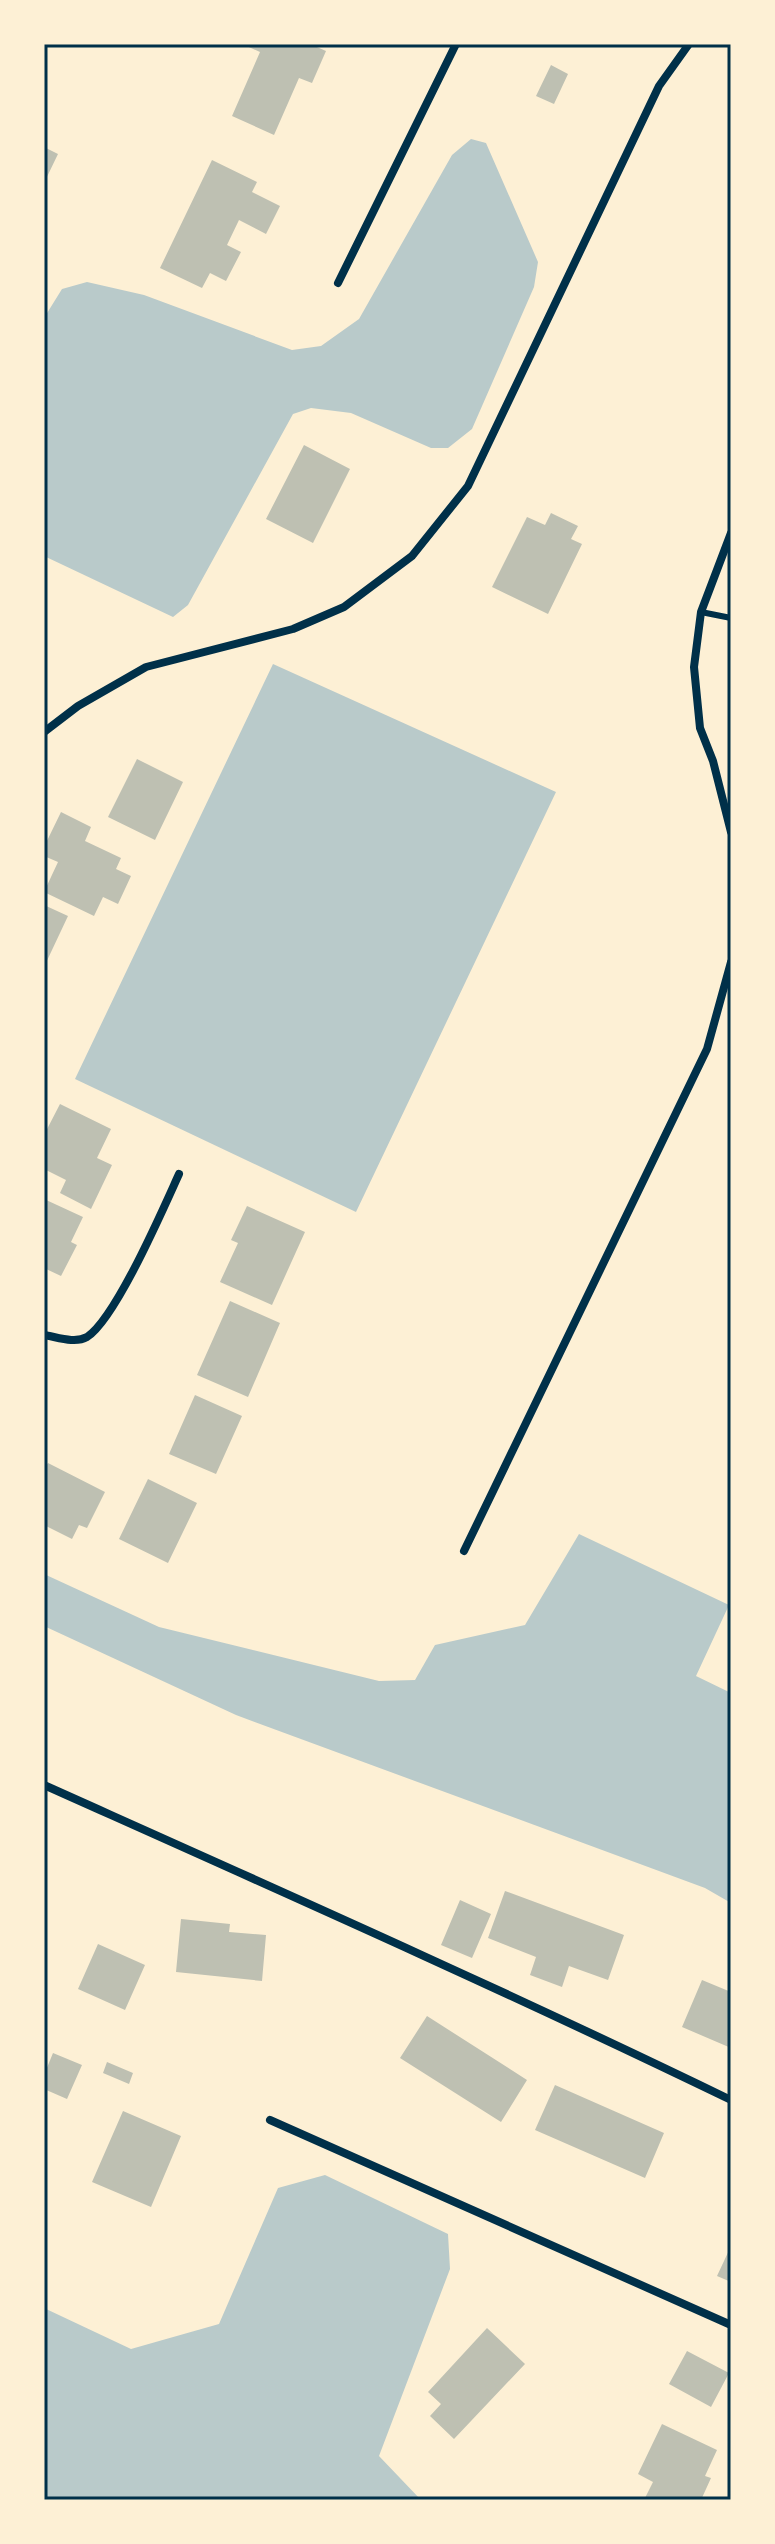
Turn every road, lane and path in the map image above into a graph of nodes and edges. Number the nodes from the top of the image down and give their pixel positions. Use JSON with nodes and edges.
{"nodes":[{"id":1,"x":456,"y":44,"type":"edge"},
{"id":2,"x":689,"y":44,"type":"edge"},
{"id":3,"x":338,"y":283,"type":"dead end"},
{"id":4,"x":731,"y":533,"type":"edge"},
{"id":5,"x":701,"y":612,"type":"junction"},
{"id":6,"x":731,"y":618,"type":"edge"},
{"id":7,"x":44,"y":732,"type":"edge"},
{"id":8,"x":731,"y":832,"type":"edge"},
{"id":9,"x":731,"y":962,"type":"edge"},
{"id":10,"x":179,"y":1174,"type":"dead end"},
{"id":11,"x":44,"y":1335,"type":"edge"},
{"id":12,"x":464,"y":1551,"type":"dead end"},
{"id":13,"x":44,"y":1785,"type":"edge"},
{"id":14,"x":731,"y":2100,"type":"edge"},
{"id":15,"x":270,"y":2120,"type":"dead end"},
{"id":16,"x":731,"y":2325,"type":"edge"}],
"edges":[{"from":1,"to":3,"type":"street"},
{"from":2,"to":7,"type":"street"},
{"from":4,"to":5,"type":"street"},
{"from":5,"to":6,"type":"lane"},
{"from":5,"to":8,"type":"street"},
{"from":9,"to":12,"type":"street"},
{"from":10,"to":11,"type":"street"},
{"from":13,"to":14,"type":"street"},
{"from":15,"to":16,"type":"street"}]}
